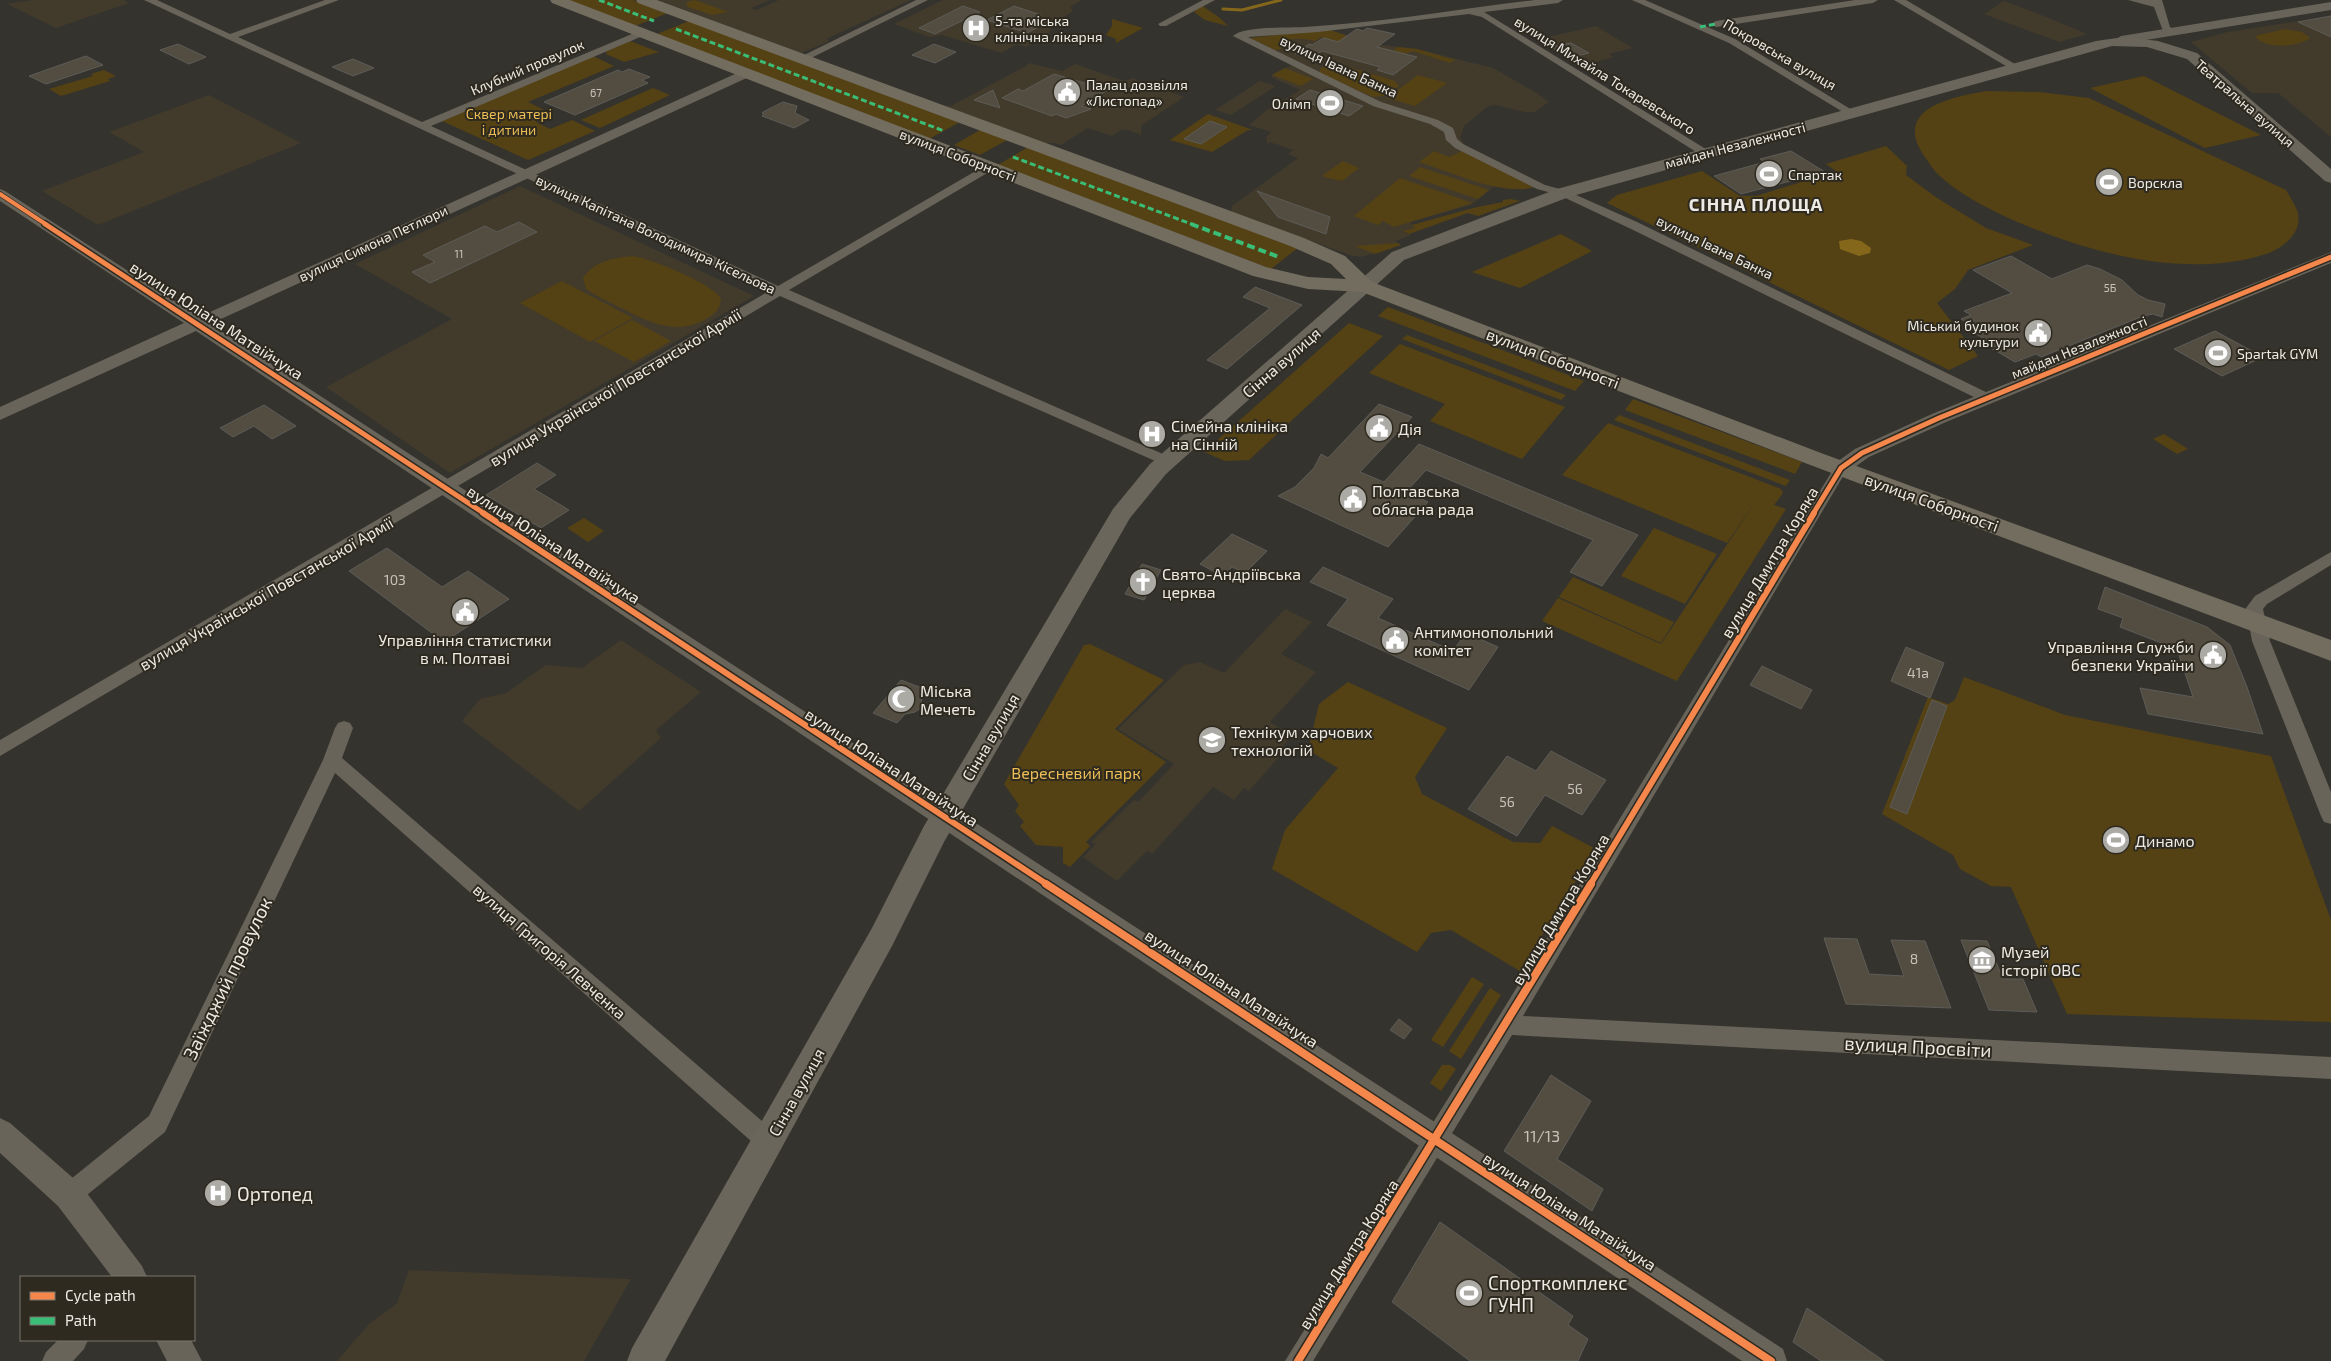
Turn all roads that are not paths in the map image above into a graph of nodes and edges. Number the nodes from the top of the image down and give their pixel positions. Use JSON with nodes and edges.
{"nodes":[{"id":1,"x":149,"y":0,"type":"edge"},
{"id":2,"x":334,"y":0,"type":"edge"},
{"id":3,"x":557,"y":0,"type":"edge"},
{"id":4,"x":647,"y":0,"type":"edge"},
{"id":5,"x":922,"y":0,"type":"edge"},
{"id":6,"x":1207,"y":0,"type":"edge"},
{"id":7,"x":1558,"y":0,"type":"edge"},
{"id":8,"x":1637,"y":0,"type":"edge"},
{"id":9,"x":1872,"y":0,"type":"edge"},
{"id":10,"x":1899,"y":0,"type":"edge"},
{"id":11,"x":2133,"y":0,"type":"edge"},
{"id":12,"x":2158,"y":3,"type":"edge"},
{"id":13,"x":2331,"y":6,"type":"edge"},
{"id":14,"x":1499,"y":7,"type":"junction"},
{"id":15,"x":1463,"y":11,"type":"junction"},
{"id":16,"x":684,"y":15,"type":"junction"},
{"id":17,"x":1485,"y":15,"type":"junction"},
{"id":18,"x":1163,"y":24,"type":"dead end"},
{"id":19,"x":1716,"y":24,"type":"dead end"},
{"id":20,"x":2173,"y":32,"type":"junction"},
{"id":21,"x":642,"y":33,"type":"junction"},
{"id":22,"x":229,"y":37,"type":"junction"},
{"id":23,"x":2121,"y":40,"type":"junction"},
{"id":24,"x":801,"y":59,"type":"junction"},
{"id":25,"x":2015,"y":68,"type":"junction"},
{"id":26,"x":746,"y":73,"type":"junction"},
{"id":27,"x":1852,"y":113,"type":"junction"},
{"id":28,"x":976,"y":123,"type":"junction"},
{"id":29,"x":422,"y":126,"type":"junction"},
{"id":30,"x":1024,"y":141,"type":"junction"},
{"id":31,"x":936,"y":146,"type":"junction"},
{"id":32,"x":1705,"y":153,"type":"junction"},
{"id":33,"x":987,"y":166,"type":"junction"},
{"id":34,"x":525,"y":174,"type":"junction"},
{"id":35,"x":2331,"y":178,"type":"edge"},
{"id":36,"x":0,"y":194,"type":"edge"},
{"id":37,"x":1563,"y":194,"type":"junction"},
{"id":38,"x":2331,"y":257,"type":"edge"},
{"id":39,"x":1366,"y":286,"type":"junction"},
{"id":40,"x":783,"y":293,"type":"junction"},
{"id":41,"x":197,"y":324,"type":"junction"},
{"id":42,"x":1987,"y":398,"type":"junction"},
{"id":43,"x":0,"y":414,"type":"edge"},
{"id":44,"x":1167,"y":461,"type":"junction"},
{"id":45,"x":1841,"y":468,"type":"junction"},
{"id":46,"x":450,"y":491,"type":"junction"},
{"id":47,"x":2331,"y":558,"type":"edge"},
{"id":48,"x":2256,"y":623,"type":"junction"},
{"id":49,"x":2331,"y":651,"type":"edge"},
{"id":50,"x":344,"y":728,"type":"dead end"},
{"id":51,"x":0,"y":749,"type":"edge"},
{"id":52,"x":332,"y":760,"type":"junction"},
{"id":53,"x":2331,"y":816,"type":"edge"},
{"id":54,"x":943,"y":817,"type":"junction"},
{"id":55,"x":1506,"y":1025,"type":"junction"},
{"id":56,"x":2331,"y":1068,"type":"edge"},
{"id":57,"x":0,"y":1133,"type":"edge"},
{"id":58,"x":1436,"y":1139,"type":"junction"},
{"id":59,"x":768,"y":1141,"type":"junction"},
{"id":60,"x":69,"y":1195,"type":"junction"},
{"id":61,"x":130,"y":1276,"type":"edge"},
{"id":62,"x":74,"y":1341,"type":"edge"},
{"id":63,"x":173,"y":1341,"type":"edge"},
{"id":64,"x":55,"y":1361,"type":"edge"},
{"id":65,"x":186,"y":1361,"type":"edge"},
{"id":66,"x":645,"y":1361,"type":"edge"},
{"id":67,"x":1298,"y":1361,"type":"edge"},
{"id":68,"x":1771,"y":1361,"type":"edge"}],
"edges":[{"from":1,"to":22,"type":"street","name":"вулиця Капітана Володимира Кісельова"},
{"from":2,"to":22,"type":"street"},
{"from":3,"to":21,"type":"main road","name":"вулиця Соборності"},
{"from":4,"to":16,"type":"main road","name":"вулиця Соборності"},
{"from":5,"to":24,"type":"street"},
{"from":6,"to":18,"type":"street"},
{"from":7,"to":14,"type":"street"},
{"from":8,"to":27,"type":"street","name":"Покровська вулиця"},
{"from":9,"to":19,"type":"street"},
{"from":10,"to":25,"type":"street"},
{"from":11,"to":12,"type":"street"},
{"from":12,"to":20,"type":"street"},
{"from":13,"to":20,"type":"street"},
{"from":14,"to":15,"type":"street"},
{"from":14,"to":17,"type":"street"},
{"from":15,"to":17,"type":"street","name":"вулиця Михайла Токаревського"},
{"from":15,"to":37,"type":"street","name":"вулиця Івана Банка"},
{"from":16,"to":21,"type":"main road"},
{"from":16,"to":24,"type":"main road","name":"вулиця Соборності"},
{"from":17,"to":32,"type":"street","name":"вулиця Михайла Токаревського"},
{"from":20,"to":23,"type":"street"},
{"from":21,"to":26,"type":"main road","name":"вулиця Соборності"},
{"from":21,"to":29,"type":"street","name":"Клубний провулок"},
{"from":22,"to":29,"type":"street","name":"вулиця Капітана Володимира Кісельова"},
{"from":23,"to":25,"type":"main road","name":"майдан Незалежності"},
{"from":23,"to":35,"type":"main road","name":"Театральна вулиця"},
{"from":24,"to":28,"type":"main road","name":"вулиця Соборності"},
{"from":25,"to":27,"type":"main road","name":"майдан Незалежності"},
{"from":26,"to":31,"type":"main road","name":"вулиця Соборності"},
{"from":26,"to":34,"type":"street","name":"вулиця Симона Петлюри"},
{"from":27,"to":32,"type":"main road","name":"майдан Незалежності"},
{"from":28,"to":30,"type":"main road","name":"вулиця Соборності"},
{"from":28,"to":31,"type":"main road"},
{"from":29,"to":34,"type":"street","name":"вулиця Капітана Володимира Кісельова"},
{"from":30,"to":33,"type":"main road"},
{"from":30,"to":39,"type":"main road","name":"вулиця Соборності"},
{"from":31,"to":33,"type":"main road","name":"вулиця Соборності"},
{"from":32,"to":37,"type":"main road","name":"майдан Незалежності"},
{"from":33,"to":39,"type":"main road","name":"вулиця Соборності"},
{"from":33,"to":40,"type":"street","name":"вулиця Української Повстанської Армії"},
{"from":34,"to":40,"type":"street","name":"вулиця Капітана Володимира Кісельова"},
{"from":34,"to":41,"type":"street","name":"вулиця Симона Петлюри"},
{"from":36,"to":41,"type":"street","name":"вулиця Юліана Матвійчука"},
{"from":37,"to":39,"type":"main road","name":"майдан Незалежності"},
{"from":37,"to":42,"type":"street","name":"вулиця Івана Банка"},
{"from":38,"to":42,"type":"street","name":"майдан Незалежності"},
{"from":39,"to":44,"type":"main road","name":"Сінна вулиця"},
{"from":39,"to":45,"type":"main road","name":"вулиця Соборності"},
{"from":40,"to":44,"type":"street","name":"вулиця Капітана Володимира Кісельова"},
{"from":40,"to":46,"type":"street","name":"вулиця Української Повстанської Армії"},
{"from":41,"to":43,"type":"street","name":"вулиця Симона Петлюри"},
{"from":41,"to":46,"type":"street","name":"вулиця Юліана Матвійчука"},
{"from":42,"to":45,"type":"street","name":"майдан Незалежності"},
{"from":44,"to":54,"type":"main road","name":"Сінна вулиця"},
{"from":45,"to":48,"type":"main road","name":"вулиця Соборності"},
{"from":45,"to":55,"type":"street","name":"вулиця Дмитра Коряка"},
{"from":46,"to":51,"type":"street","name":"вулиця Української Повстанської Армії"},
{"from":46,"to":54,"type":"street","name":"вулиця Юліана Матвійчука"},
{"from":47,"to":48,"type":"street"},
{"from":48,"to":49,"type":"main road","name":"вулиця Соборності"},
{"from":48,"to":53,"type":"street"},
{"from":50,"to":52,"type":"street","name":"Заїжджий провулок"},
{"from":52,"to":59,"type":"street","name":"вулиця Григорія Левченка"},
{"from":52,"to":60,"type":"street","name":"Заїжджий провулок"},
{"from":54,"to":58,"type":"street","name":"вулиця Юліана Матвійчука"},
{"from":54,"to":59,"type":"main road","name":"Сінна вулиця"},
{"from":55,"to":56,"type":"street","name":"вулиця Просвіти"},
{"from":55,"to":58,"type":"street","name":"вулиця Дмитра Коряка"},
{"from":57,"to":60,"type":"street"},
{"from":58,"to":67,"type":"street","name":"вулиця Дмитра Коряка"},
{"from":58,"to":68,"type":"street","name":"вулиця Юліана Матвійчука"},
{"from":59,"to":66,"type":"main road","name":"Сінна вулиця"},
{"from":60,"to":61,"type":"street"},
{"from":62,"to":64,"type":"street"},
{"from":63,"to":65,"type":"street"}]}
